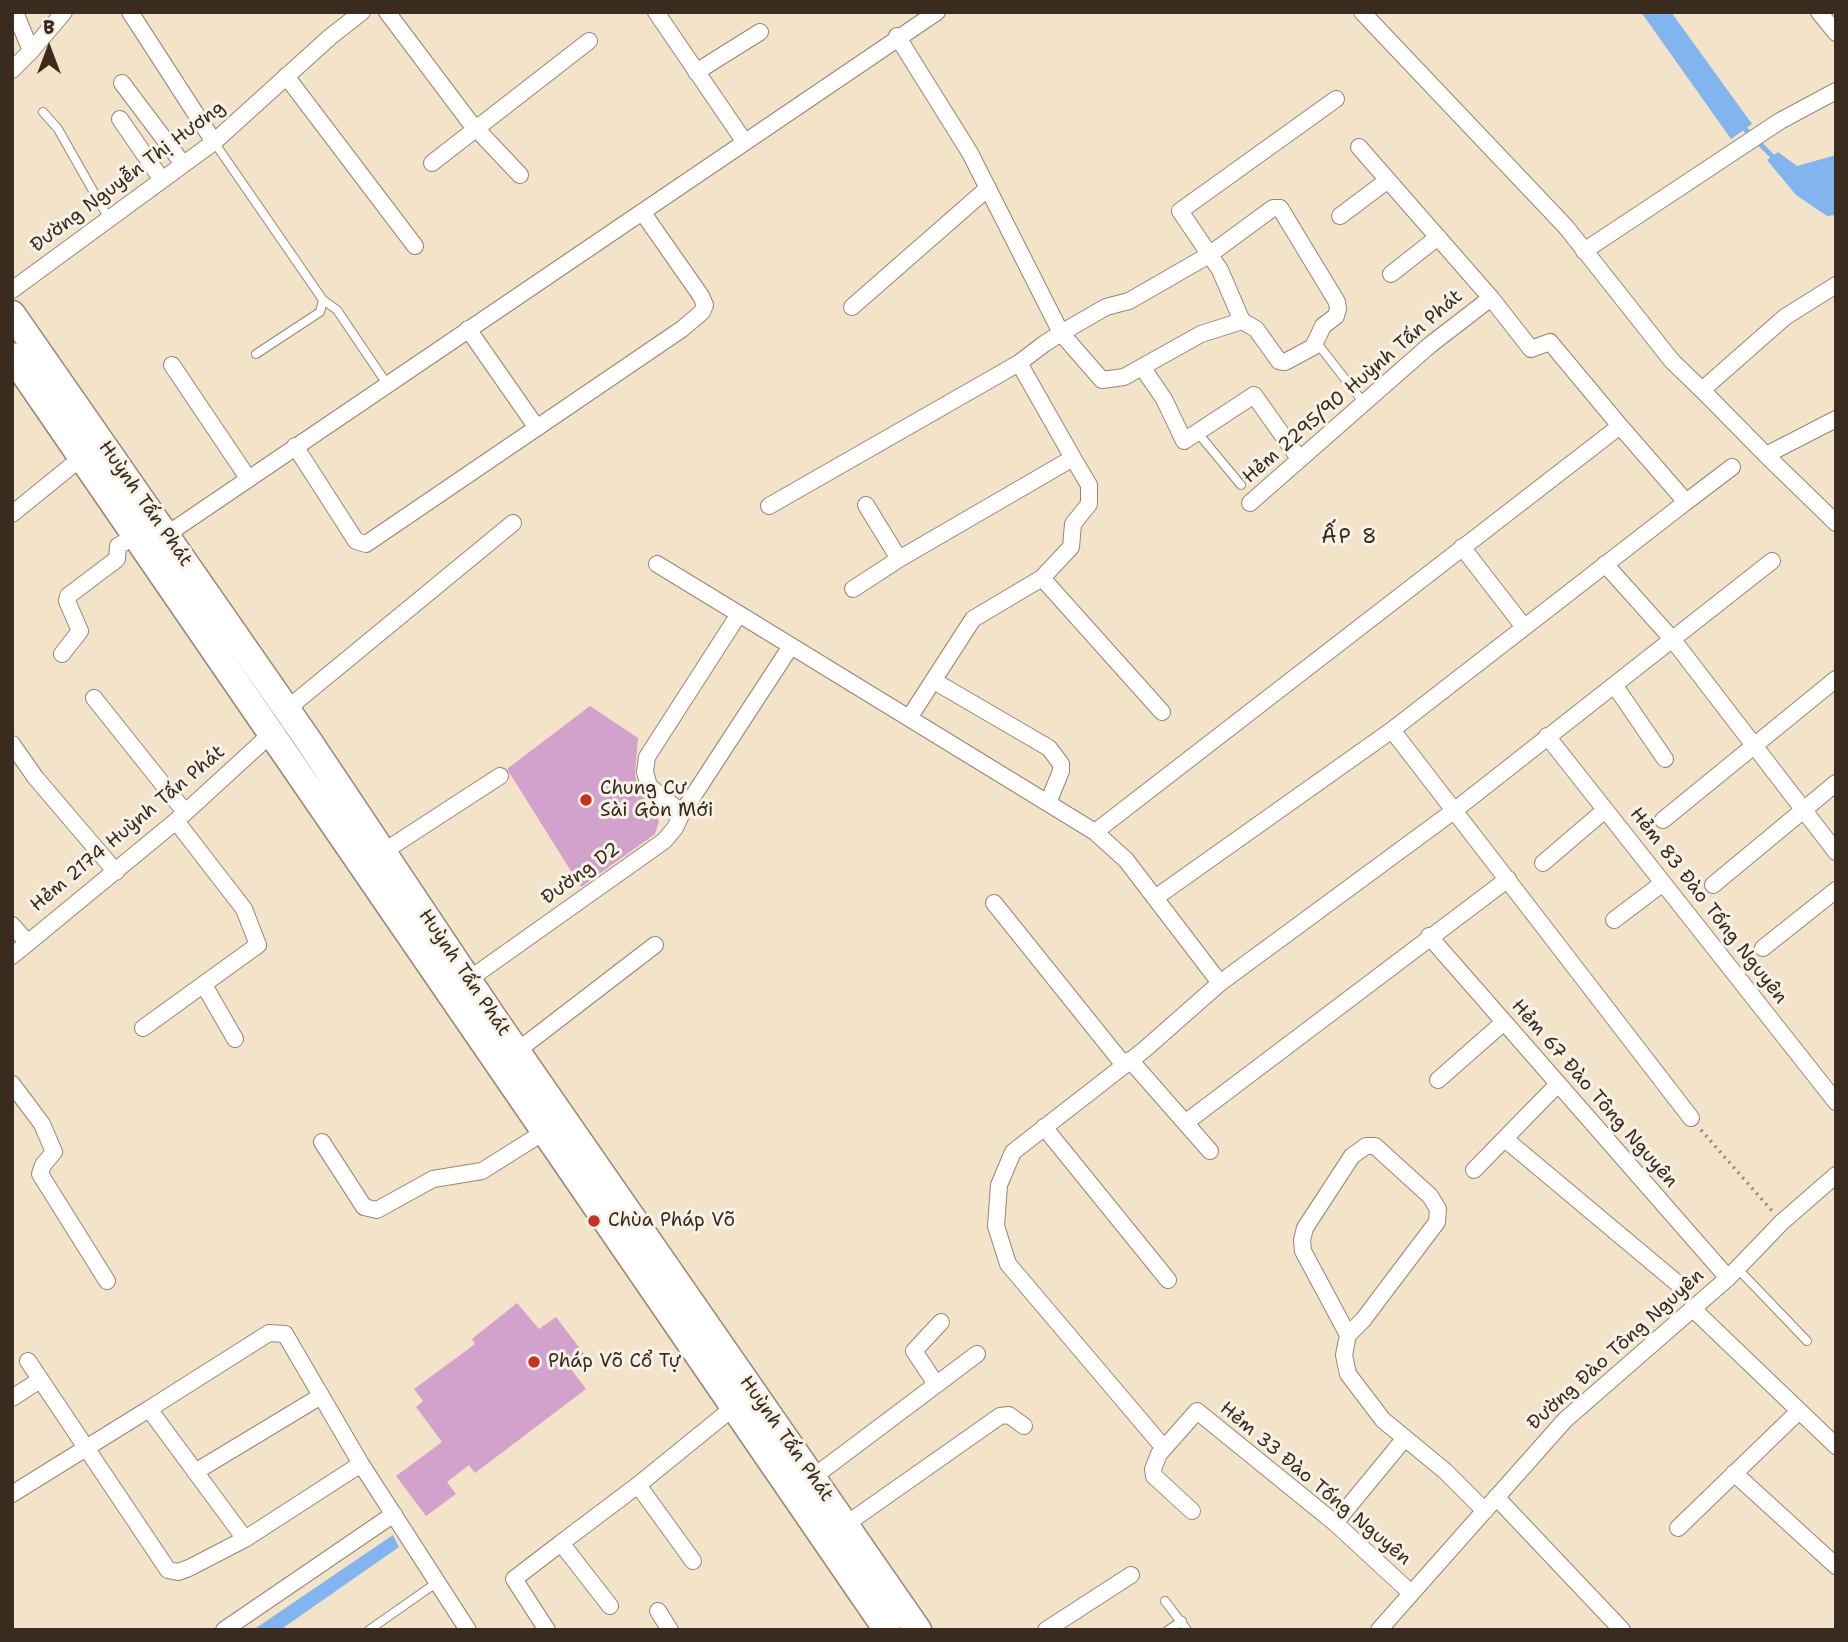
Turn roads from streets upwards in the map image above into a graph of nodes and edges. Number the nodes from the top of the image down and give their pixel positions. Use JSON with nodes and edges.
{"nodes":[{"id":1,"x":15,"y":12,"type":"edge"},
{"id":2,"x":64,"y":12,"type":"edge"},
{"id":3,"x":130,"y":12,"type":"edge"},
{"id":4,"x":362,"y":12,"type":"edge"},
{"id":5,"x":387,"y":12,"type":"edge"},
{"id":6,"x":656,"y":12,"type":"edge"},
{"id":7,"x":937,"y":12,"type":"edge"},
{"id":8,"x":1362,"y":12,"type":"edge"},
{"id":9,"x":1819,"y":12,"type":"edge"},
{"id":10,"x":760,"y":32,"type":"dead end"},
{"id":11,"x":1836,"y":33,"type":"edge"},
{"id":12,"x":897,"y":37,"type":"junction"},
{"id":13,"x":589,"y":41,"type":"dead end"},
{"id":14,"x":31,"y":51,"type":"junction"},
{"id":15,"x":12,"y":70,"type":"edge"},
{"id":16,"x":696,"y":72,"type":"junction"},
{"id":17,"x":286,"y":76,"type":"junction"},
{"id":18,"x":122,"y":83,"type":"dead end"},
{"id":19,"x":1836,"y":91,"type":"edge"},
{"id":20,"x":1336,"y":99,"type":"dead end"},
{"id":21,"x":120,"y":119,"type":"dead end"},
{"id":22,"x":475,"y":129,"type":"junction"},
{"id":23,"x":744,"y":141,"type":"junction"},
{"id":24,"x":214,"y":142,"type":"junction"},
{"id":25,"x":1359,"y":147,"type":"dead end"},
{"id":26,"x":432,"y":163,"type":"dead end"},
{"id":27,"x":183,"y":164,"type":"junction"},
{"id":28,"x":520,"y":175,"type":"dead end"},
{"id":29,"x":162,"y":180,"type":"junction"},
{"id":30,"x":1388,"y":180,"type":"junction"},
{"id":31,"x":988,"y":188,"type":"junction"},
{"id":32,"x":643,"y":213,"type":"junction"},
{"id":33,"x":1340,"y":216,"type":"dead end"},
{"id":34,"x":1438,"y":237,"type":"junction"},
{"id":35,"x":415,"y":246,"type":"dead end"},
{"id":36,"x":1584,"y":251,"type":"junction"},
{"id":37,"x":1209,"y":255,"type":"junction"},
{"id":38,"x":1391,"y":274,"type":"dead end"},
{"id":39,"x":1836,"y":285,"type":"edge"},
{"id":40,"x":12,"y":290,"type":"edge"},
{"id":41,"x":1491,"y":298,"type":"junction"},
{"id":42,"x":852,"y":307,"type":"dead end"},
{"id":43,"x":12,"y":314,"type":"edge"},
{"id":44,"x":1242,"y":321,"type":"junction"},
{"id":45,"x":468,"y":329,"type":"junction"},
{"id":46,"x":1061,"y":333,"type":"junction"},
{"id":47,"x":12,"y":356,"type":"edge"},
{"id":48,"x":1019,"y":363,"type":"junction"},
{"id":49,"x":172,"y":365,"type":"dead end"},
{"id":50,"x":1142,"y":367,"type":"junction"},
{"id":51,"x":1702,"y":390,"type":"junction"},
{"id":52,"x":1836,"y":419,"type":"edge"},
{"id":53,"x":1620,"y":426,"type":"junction"},
{"id":54,"x":537,"y":428,"type":"junction"},
{"id":55,"x":295,"y":446,"type":"junction"},
{"id":56,"x":1766,"y":455,"type":"junction"},
{"id":57,"x":1298,"y":457,"type":"junction"},
{"id":58,"x":81,"y":458,"type":"junction"},
{"id":59,"x":1073,"y":458,"type":"junction"},
{"id":60,"x":1732,"y":467,"type":"dead end"},
{"id":61,"x":248,"y":478,"type":"junction"},
{"id":62,"x":1686,"y":502,"type":"junction"},
{"id":63,"x":1250,"y":503,"type":"dead end"},
{"id":64,"x":866,"y":505,"type":"dead end"},
{"id":65,"x":769,"y":506,"type":"dead end"},
{"id":66,"x":12,"y":514,"type":"edge"},
{"id":67,"x":1835,"y":521,"type":"edge"},
{"id":68,"x":513,"y":523,"type":"dead end"},
{"id":69,"x":166,"y":535,"type":"junction"},
{"id":70,"x":135,"y":536,"type":"junction"},
{"id":71,"x":1462,"y":547,"type":"junction"},
{"id":72,"x":899,"y":559,"type":"junction"},
{"id":73,"x":1772,"y":561,"type":"dead end"},
{"id":74,"x":657,"y":564,"type":"dead end"},
{"id":75,"x":1605,"y":564,"type":"junction"},
{"id":76,"x":1042,"y":578,"type":"junction"},
{"id":77,"x":853,"y":589,"type":"dead end"},
{"id":78,"x":739,"y":614,"type":"junction"},
{"id":79,"x":1524,"y":627,"type":"junction"},
{"id":80,"x":1673,"y":640,"type":"junction"},
{"id":81,"x":791,"y":646,"type":"junction"},
{"id":82,"x":62,"y":654,"type":"dead end"},
{"id":83,"x":1836,"y":679,"type":"edge"},
{"id":84,"x":934,"y":681,"type":"junction"},
{"id":85,"x":1615,"y":686,"type":"junction"},
{"id":86,"x":94,"y":698,"type":"dead end"},
{"id":87,"x":287,"y":709,"type":"junction"},
{"id":88,"x":1162,"y":712,"type":"dead end"},
{"id":89,"x":909,"y":718,"type":"junction"},
{"id":90,"x":1392,"y":730,"type":"junction"},
{"id":91,"x":271,"y":734,"type":"junction"},
{"id":92,"x":1547,"y":736,"type":"junction"},
{"id":93,"x":12,"y":744,"type":"edge"},
{"id":94,"x":1755,"y":747,"type":"junction"},
{"id":95,"x":1665,"y":759,"type":"dead end"},
{"id":96,"x":500,"y":776,"type":"dead end"},
{"id":97,"x":1836,"y":783,"type":"edge"},
{"id":98,"x":1048,"y":803,"type":"junction"},
{"id":99,"x":1803,"y":809,"type":"junction"},
{"id":100,"x":1455,"y":810,"type":"junction"},
{"id":101,"x":1605,"y":810,"type":"junction"},
{"id":102,"x":682,"y":813,"type":"junction"},
{"id":103,"x":181,"y":816,"type":"junction"},
{"id":104,"x":1663,"y":820,"type":"dead end"},
{"id":105,"x":1096,"y":832,"type":"junction"},
{"id":106,"x":383,"y":852,"type":"junction"},
{"id":107,"x":1836,"y":852,"type":"edge"},
{"id":108,"x":1543,"y":863,"type":"dead end"},
{"id":109,"x":116,"y":872,"type":"junction"},
{"id":110,"x":1508,"y":879,"type":"junction"},
{"id":111,"x":1663,"y":883,"type":"junction"},
{"id":112,"x":1713,"y":885,"type":"dead end"},
{"id":113,"x":1836,"y":890,"type":"edge"},
{"id":114,"x":1155,"y":898,"type":"junction"},
{"id":115,"x":994,"y":904,"type":"dead end"},
{"id":116,"x":1614,"y":920,"type":"dead end"},
{"id":117,"x":12,"y":925,"type":"edge"},
{"id":118,"x":1429,"y":936,"type":"junction"},
{"id":119,"x":27,"y":942,"type":"junction"},
{"id":120,"x":655,"y":946,"type":"dead end"},
{"id":121,"x":1763,"y":948,"type":"dead end"},
{"id":122,"x":12,"y":956,"type":"edge"},
{"id":123,"x":468,"y":980,"type":"junction"},
{"id":124,"x":1220,"y":983,"type":"junction"},
{"id":125,"x":204,"y":985,"type":"junction"},
{"id":126,"x":1504,"y":1022,"type":"junction"},
{"id":127,"x":143,"y":1028,"type":"dead end"},
{"id":128,"x":235,"y":1039,"type":"dead end"},
{"id":129,"x":517,"y":1052,"type":"junction"},
{"id":130,"x":1127,"y":1063,"type":"junction"},
{"id":131,"x":1438,"y":1080,"type":"dead end"},
{"id":132,"x":12,"y":1084,"type":"edge"},
{"id":133,"x":1558,"y":1084,"type":"junction"},
{"id":134,"x":1836,"y":1102,"type":"edge"},
{"id":135,"x":1691,"y":1118,"type":"road end"},
{"id":136,"x":1185,"y":1123,"type":"junction"},
{"id":137,"x":1044,"y":1126,"type":"junction"},
{"id":138,"x":544,"y":1132,"type":"junction"},
{"id":139,"x":1505,"y":1139,"type":"junction"},
{"id":140,"x":322,"y":1142,"type":"dead end"},
{"id":141,"x":1210,"y":1151,"type":"dead end"},
{"id":142,"x":1474,"y":1170,"type":"dead end"},
{"id":143,"x":1836,"y":1175,"type":"edge"},
{"id":144,"x":641,"y":1251,"type":"junction"},
{"id":145,"x":1733,"y":1273,"type":"junction"},
{"id":146,"x":1168,"y":1280,"type":"dead end"},
{"id":147,"x":107,"y":1281,"type":"dead end"},
{"id":148,"x":1676,"y":1283,"type":"dead end"},
{"id":149,"x":1692,"y":1308,"type":"junction"},
{"id":150,"x":941,"y":1322,"type":"dead end"},
{"id":151,"x":1348,"y":1335,"type":"junction"},
{"id":152,"x":977,"y":1354,"type":"dead end"},
{"id":153,"x":28,"y":1361,"type":"dead end"},
{"id":154,"x":40,"y":1380,"type":"junction"},
{"id":155,"x":936,"y":1384,"type":"junction"},
{"id":156,"x":321,"y":1396,"type":"junction"},
{"id":157,"x":12,"y":1398,"type":"edge"},
{"id":158,"x":734,"y":1407,"type":"junction"},
{"id":159,"x":149,"y":1409,"type":"junction"},
{"id":160,"x":1798,"y":1412,"type":"junction"},
{"id":161,"x":1024,"y":1426,"type":"dead end"},
{"id":162,"x":1405,"y":1438,"type":"junction"},
{"id":163,"x":1836,"y":1446,"type":"edge"},
{"id":164,"x":1164,"y":1448,"type":"junction"},
{"id":165,"x":87,"y":1450,"type":"junction"},
{"id":166,"x":361,"y":1464,"type":"junction"},
{"id":167,"x":195,"y":1472,"type":"junction"},
{"id":168,"x":1734,"y":1474,"type":"junction"},
{"id":169,"x":812,"y":1478,"type":"junction"},
{"id":170,"x":638,"y":1485,"type":"junction"},
{"id":171,"x":12,"y":1494,"type":"edge"},
{"id":172,"x":1496,"y":1497,"type":"junction"},
{"id":173,"x":1192,"y":1511,"type":"dead end"},
{"id":174,"x":1485,"y":1511,"type":"junction"},
{"id":175,"x":394,"y":1514,"type":"junction"},
{"id":176,"x":1335,"y":1523,"type":"junction"},
{"id":177,"x":845,"y":1525,"type":"junction"},
{"id":178,"x":1678,"y":1528,"type":"dead end"},
{"id":179,"x":245,"y":1539,"type":"junction"},
{"id":180,"x":561,"y":1543,"type":"junction"},
{"id":181,"x":693,"y":1561,"type":"dead end"},
{"id":182,"x":1836,"y":1566,"type":"edge"},
{"id":183,"x":1131,"y":1575,"type":"dead end"},
{"id":184,"x":1411,"y":1592,"type":"junction"},
{"id":185,"x":610,"y":1606,"type":"dead end"},
{"id":186,"x":659,"y":1611,"type":"dead end"},
{"id":187,"x":466,"y":1629,"type":"edge"},
{"id":188,"x":224,"y":1630,"type":"edge"},
{"id":189,"x":547,"y":1630,"type":"edge"},
{"id":190,"x":670,"y":1630,"type":"edge"},
{"id":191,"x":887,"y":1630,"type":"edge"},
{"id":192,"x":918,"y":1630,"type":"edge"},
{"id":193,"x":1045,"y":1630,"type":"edge"},
{"id":194,"x":1379,"y":1630,"type":"edge"},
{"id":195,"x":1622,"y":1630,"type":"edge"}],
"edges":[{"from":1,"to":14,"type":"street"},
{"from":2,"to":14,"type":"street"},
{"from":3,"to":24,"type":"street"},
{"from":4,"to":17,"type":"street","name":"Đường Nguyễn Thị Hương"},
{"from":5,"to":22,"type":"street"},
{"from":6,"to":16,"type":"street"},
{"from":7,"to":12,"type":"street"},
{"from":8,"to":36,"type":"street"},
{"from":9,"to":11,"type":"street"},
{"from":10,"to":16,"type":"street"},
{"from":12,"to":23,"type":"street"},
{"from":12,"to":31,"type":"street"},
{"from":13,"to":22,"type":"street"},
{"from":14,"to":15,"type":"street"},
{"from":16,"to":23,"type":"street"},
{"from":17,"to":24,"type":"street","name":"Đường Nguyễn Thị Hương"},
{"from":17,"to":35,"type":"street"},
{"from":18,"to":27,"type":"street"},
{"from":19,"to":36,"type":"street"},
{"from":20,"to":37,"type":"street"},
{"from":21,"to":29,"type":"street"},
{"from":22,"to":26,"type":"street"},
{"from":22,"to":28,"type":"street"},
{"from":23,"to":32,"type":"street"},
{"from":24,"to":27,"type":"street","name":"Đường Nguyễn Thị Hương"},
{"from":25,"to":30,"type":"street","name":"Hẻm 2295/90 Huỳnh Tấn Phát"},
{"from":27,"to":29,"type":"street","name":"Đường Nguyễn Thị Hương"},
{"from":29,"to":40,"type":"street","name":"Đường Nguyễn Thị Hương"},
{"from":30,"to":33,"type":"street"},
{"from":30,"to":34,"type":"street","name":"Hẻm 2295/90 Huỳnh Tấn Phát"},
{"from":31,"to":42,"type":"street"},
{"from":31,"to":46,"type":"street"},
{"from":32,"to":45,"type":"street"},
{"from":32,"to":54,"type":"street"},
{"from":34,"to":38,"type":"street"},
{"from":34,"to":41,"type":"street","name":"Hẻm 2295/90 Huỳnh Tấn Phát"},
{"from":36,"to":51,"type":"street"},
{"from":37,"to":44,"type":"street"},
{"from":37,"to":44,"type":"street"},
{"from":37,"to":46,"type":"street"},
{"from":39,"to":51,"type":"street"},
{"from":41,"to":53,"type":"street"},
{"from":41,"to":57,"type":"street","name":"Hẻm 2295/90 Huỳnh Tấn Phát"},
{"from":43,"to":69,"type":"main road","name":"Huỳnh Tấn Phát"},
{"from":44,"to":50,"type":"street"},
{"from":45,"to":54,"type":"street"},
{"from":45,"to":55,"type":"street"},
{"from":46,"to":48,"type":"street"},
{"from":46,"to":50,"type":"street"},
{"from":47,"to":58,"type":"main road","name":"Huỳnh Tấn Phát"},
{"from":48,"to":59,"type":"street"},
{"from":48,"to":65,"type":"street"},
{"from":49,"to":61,"type":"street"},
{"from":50,"to":57,"type":"street"},
{"from":51,"to":56,"type":"street"},
{"from":52,"to":56,"type":"street"},
{"from":53,"to":62,"type":"street"},
{"from":53,"to":71,"type":"street"},
{"from":54,"to":55,"type":"street"},
{"from":55,"to":61,"type":"street"},
{"from":56,"to":67,"type":"street"},
{"from":57,"to":63,"type":"street","name":"Hẻm 2295/90 Huỳnh Tấn Phát"},
{"from":58,"to":66,"type":"street"},
{"from":58,"to":70,"type":"main road","name":"Huỳnh Tấn Phát"},
{"from":59,"to":72,"type":"street"},
{"from":59,"to":76,"type":"street"},
{"from":60,"to":62,"type":"street"},
{"from":61,"to":69,"type":"street"},
{"from":62,"to":75,"type":"street"},
{"from":64,"to":72,"type":"street"},
{"from":68,"to":87,"type":"street"},
{"from":69,"to":87,"type":"main road","name":"Huỳnh Tấn Phát"},
{"from":70,"to":82,"type":"street"},
{"from":70,"to":91,"type":"main road","name":"Huỳnh Tấn Phát"},
{"from":71,"to":79,"type":"street"},
{"from":71,"to":105,"type":"street"},
{"from":72,"to":77,"type":"street"},
{"from":73,"to":80,"type":"street"},
{"from":74,"to":78,"type":"street"},
{"from":75,"to":79,"type":"street"},
{"from":75,"to":80,"type":"street"},
{"from":76,"to":84,"type":"street"},
{"from":76,"to":88,"type":"street"},
{"from":78,"to":81,"type":"street"},
{"from":78,"to":102,"type":"street"},
{"from":79,"to":90,"type":"street"},
{"from":80,"to":85,"type":"street"},
{"from":80,"to":94,"type":"street"},
{"from":81,"to":89,"type":"street"},
{"from":81,"to":102,"type":"street","name":"Đường D2"},
{"from":83,"to":94,"type":"street"},
{"from":84,"to":89,"type":"street"},
{"from":84,"to":98,"type":"street"},
{"from":85,"to":92,"type":"street"},
{"from":85,"to":95,"type":"street"},
{"from":86,"to":103,"type":"street"},
{"from":87,"to":106,"type":"main road","name":"Huỳnh Tấn Phát"},
{"from":89,"to":98,"type":"street"},
{"from":90,"to":100,"type":"street"},
{"from":90,"to":114,"type":"street"},
{"from":91,"to":103,"type":"street","name":"Hẻm 2174 Huỳnh Tấn Phát"},
{"from":91,"to":138,"type":"main road","name":"Huỳnh Tấn Phát"},
{"from":92,"to":100,"type":"street"},
{"from":92,"to":101,"type":"street","name":"Hẻm 83 Đào Tống Nguyên"},
{"from":93,"to":109,"type":"street"},
{"from":94,"to":99,"type":"street"},
{"from":94,"to":104,"type":"street"},
{"from":96,"to":106,"type":"street"},
{"from":97,"to":99,"type":"street"},
{"from":98,"to":105,"type":"street"},
{"from":99,"to":107,"type":"street"},
{"from":99,"to":112,"type":"street"},
{"from":100,"to":110,"type":"street"},
{"from":100,"to":124,"type":"street"},
{"from":101,"to":108,"type":"street"},
{"from":101,"to":111,"type":"street","name":"Hẻm 83 Đào Tống Nguyên"},
{"from":102,"to":123,"type":"street","name":"Đường D2"},
{"from":103,"to":109,"type":"street","name":"Hẻm 2174 Huỳnh Tấn Phát"},
{"from":103,"to":125,"type":"street"},
{"from":105,"to":114,"type":"street"},
{"from":106,"to":123,"type":"main road","name":"Huỳnh Tấn Phát"},
{"from":109,"to":119,"type":"street","name":"Hẻm 2174 Huỳnh Tấn Phát"},
{"from":110,"to":118,"type":"street"},
{"from":110,"to":135,"type":"street"},
{"from":111,"to":116,"type":"street"},
{"from":111,"to":134,"type":"street","name":"Hẻm 83 Đào Tống Nguyên"},
{"from":113,"to":121,"type":"street"},
{"from":114,"to":124,"type":"street"},
{"from":115,"to":130,"type":"street"},
{"from":117,"to":119,"type":"street"},
{"from":118,"to":126,"type":"street","name":"Hẻm 67 Đào Tông Nguyên"},
{"from":118,"to":136,"type":"street"},
{"from":119,"to":122,"type":"street","name":"Hẻm 2174 Huỳnh Tấn Phát"},
{"from":120,"to":129,"type":"street"},
{"from":123,"to":129,"type":"main road","name":"Huỳnh Tấn Phát"},
{"from":124,"to":130,"type":"street"},
{"from":125,"to":127,"type":"street"},
{"from":125,"to":128,"type":"street"},
{"from":126,"to":131,"type":"street"},
{"from":126,"to":133,"type":"street","name":"Hẻm 67 Đào Tông Nguyên"},
{"from":129,"to":144,"type":"main road","name":"Huỳnh Tấn Phát"},
{"from":130,"to":136,"type":"street"},
{"from":130,"to":137,"type":"street"},
{"from":132,"to":147,"type":"street"},
{"from":133,"to":139,"type":"street"},
{"from":133,"to":145,"type":"street","name":"Hẻm 67 Đào Tông Nguyên"},
{"from":136,"to":141,"type":"street"},
{"from":137,"to":146,"type":"street"},
{"from":137,"to":164,"type":"street"},
{"from":138,"to":140,"type":"street"},
{"from":138,"to":144,"type":"main road","name":"Huỳnh Tấn Phát"},
{"from":139,"to":142,"type":"street"},
{"from":139,"to":148,"type":"street"},
{"from":143,"to":145,"type":"street","name":"Đường Đào Tông Nguyên"},
{"from":144,"to":158,"type":"main road","name":"Huỳnh Tấn Phát"},
{"from":144,"to":169,"type":"main road","name":"Huỳnh Tấn Phát"},
{"from":145,"to":149,"type":"street","name":"Đường Đào Tông Nguyên"},
{"from":149,"to":160,"type":"street"},
{"from":149,"to":172,"type":"street","name":"Đường Đào Tông Nguyên"},
{"from":150,"to":155,"type":"street"},
{"from":151,"to":151,"type":"street"},
{"from":151,"to":162,"type":"street"},
{"from":152,"to":155,"type":"street"},
{"from":153,"to":154,"type":"street"},
{"from":154,"to":157,"type":"street"},
{"from":154,"to":165,"type":"street"},
{"from":155,"to":169,"type":"street"},
{"from":156,"to":159,"type":"street"},
{"from":156,"to":166,"type":"street"},
{"from":156,"to":167,"type":"street"},
{"from":158,"to":170,"type":"street"},
{"from":158,"to":191,"type":"main road","name":"Huỳnh Tấn Phát"},
{"from":159,"to":165,"type":"street"},
{"from":159,"to":167,"type":"street"},
{"from":160,"to":163,"type":"street"},
{"from":160,"to":168,"type":"street"},
{"from":161,"to":177,"type":"street"},
{"from":162,"to":174,"type":"street"},
{"from":162,"to":176,"type":"street"},
{"from":164,"to":173,"type":"street","name":"Hẻm 33 Đào Tống Nguyên"},
{"from":164,"to":176,"type":"street","name":"Hẻm 33 Đào Tống Nguyên"},
{"from":165,"to":171,"type":"street"},
{"from":165,"to":179,"type":"street"},
{"from":166,"to":175,"type":"street"},
{"from":166,"to":179,"type":"street"},
{"from":167,"to":179,"type":"street"},
{"from":168,"to":178,"type":"street"},
{"from":168,"to":182,"type":"street"},
{"from":169,"to":177,"type":"main road","name":"Huỳnh Tấn Phát"},
{"from":170,"to":180,"type":"street"},
{"from":170,"to":181,"type":"street"},
{"from":172,"to":174,"type":"street","name":"Đường Đào Tông Nguyên"},
{"from":172,"to":195,"type":"street"},
{"from":174,"to":184,"type":"street","name":"Đường Đào Tông Nguyên"},
{"from":175,"to":187,"type":"street"},
{"from":175,"to":188,"type":"street"},
{"from":176,"to":184,"type":"street","name":"Hẻm 33 Đào Tống Nguyên"},
{"from":177,"to":192,"type":"main road","name":"Huỳnh Tấn Phát"},
{"from":180,"to":185,"type":"street"},
{"from":180,"to":189,"type":"street"},
{"from":183,"to":193,"type":"street"},
{"from":184,"to":194,"type":"street","name":"Đường Đào Tông Nguyên"},
{"from":186,"to":190,"type":"street"}]}
